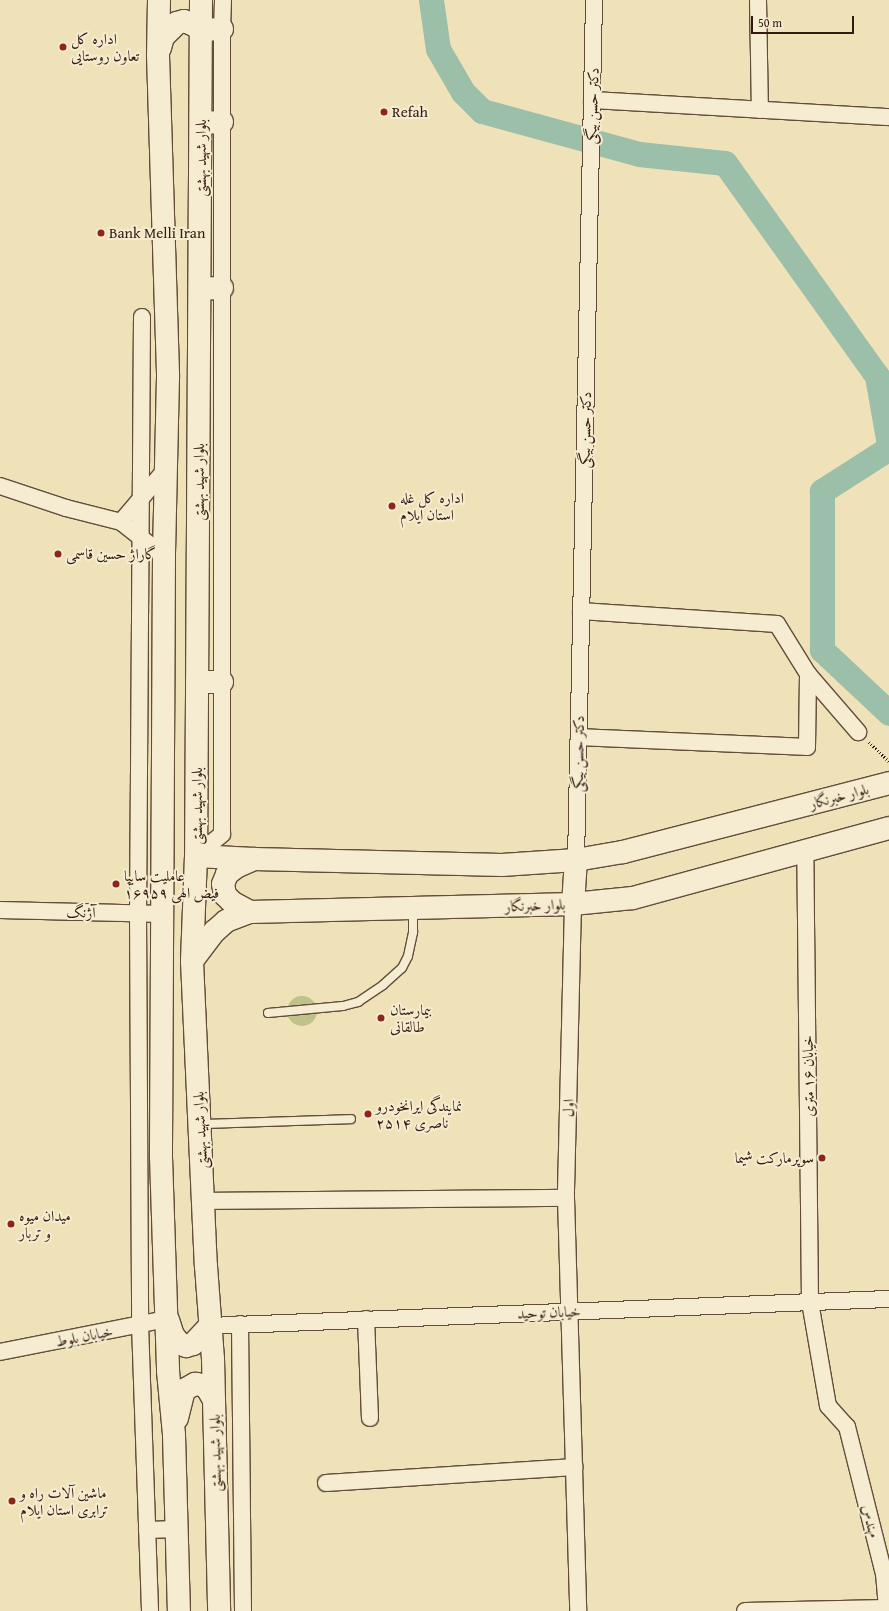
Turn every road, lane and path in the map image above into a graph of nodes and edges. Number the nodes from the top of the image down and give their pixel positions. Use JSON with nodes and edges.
{"nodes":[{"id":1,"x":159,"y":0,"type":"edge"},
{"id":2,"x":201,"y":0,"type":"edge"},
{"id":3,"x":224,"y":0,"type":"edge"},
{"id":4,"x":594,"y":0,"type":"edge"},
{"id":5,"x":758,"y":0,"type":"edge"},
{"id":6,"x":212,"y":29,"type":"junction"},
{"id":7,"x":158,"y":55,"type":"junction"},
{"id":8,"x":592,"y":100,"type":"junction"},
{"id":9,"x":760,"y":110,"type":"junction"},
{"id":10,"x":889,"y":117,"type":"edge"},
{"id":11,"x":212,"y":122,"type":"junction"},
{"id":12,"x":222,"y":288,"type":"junction"},
{"id":13,"x":200,"y":289,"type":"junction"},
{"id":14,"x":142,"y":317,"type":"dead end"},
{"id":15,"x":166,"y":469,"type":"junction"},
{"id":16,"x":0,"y":486,"type":"edge"},
{"id":17,"x":140,"y":500,"type":"junction"},
{"id":18,"x":121,"y":522,"type":"junction"},
{"id":19,"x":140,"y":538,"type":"junction"},
{"id":20,"x":164,"y":556,"type":"junction"},
{"id":21,"x":581,"y":611,"type":"junction"},
{"id":22,"x":808,"y":674,"type":"junction"},
{"id":23,"x":197,"y":682,"type":"junction"},
{"id":24,"x":222,"y":682,"type":"junction"},
{"id":25,"x":858,"y":732,"type":"joint"},
{"id":26,"x":579,"y":737,"type":"junction"},
{"id":27,"x":889,"y":761,"type":"edge"},
{"id":28,"x":889,"y":783,"type":"edge"},
{"id":29,"x":889,"y":828,"type":"edge"},
{"id":30,"x":805,"y":851,"type":"junction"},
{"id":31,"x":196,"y":856,"type":"junction"},
{"id":32,"x":254,"y":859,"type":"junction"},
{"id":33,"x":576,"y":860,"type":"junction"},
{"id":34,"x":573,"y":904,"type":"junction"},
{"id":35,"x":413,"y":909,"type":"junction"},
{"id":36,"x":0,"y":910,"type":"edge"},
{"id":37,"x":250,"y":912,"type":"junction"},
{"id":38,"x":138,"y":913,"type":"junction"},
{"id":39,"x":163,"y":914,"type":"junction"},
{"id":40,"x":192,"y":961,"type":"junction"},
{"id":41,"x":268,"y":1013,"type":"dead end"},
{"id":42,"x":351,"y":1119,"type":"dead end"},
{"id":43,"x":200,"y":1124,"type":"junction"},
{"id":44,"x":566,"y":1198,"type":"junction"},
{"id":45,"x":204,"y":1201,"type":"junction"},
{"id":46,"x":889,"y":1299,"type":"edge"},
{"id":47,"x":810,"y":1302,"type":"junction"},
{"id":48,"x":569,"y":1311,"type":"junction"},
{"id":49,"x":167,"y":1319,"type":"junction"},
{"id":50,"x":366,"y":1319,"type":"junction"},
{"id":51,"x":140,"y":1324,"type":"junction"},
{"id":52,"x":240,"y":1324,"type":"junction"},
{"id":53,"x":210,"y":1326,"type":"junction"},
{"id":54,"x":0,"y":1352,"type":"edge"},
{"id":55,"x":214,"y":1400,"type":"junction"},
{"id":56,"x":370,"y":1418,"type":"dead end"},
{"id":57,"x":174,"y":1435,"type":"junction"},
{"id":58,"x":574,"y":1467,"type":"junction"},
{"id":59,"x":326,"y":1483,"type":"dead end"},
{"id":60,"x":176,"y":1529,"type":"junction"},
{"id":61,"x":147,"y":1530,"type":"junction"},
{"id":62,"x":150,"y":1611,"type":"edge"},
{"id":63,"x":179,"y":1611,"type":"edge"},
{"id":64,"x":219,"y":1611,"type":"edge"},
{"id":65,"x":243,"y":1611,"type":"edge"},
{"id":66,"x":578,"y":1611,"type":"edge"},
{"id":67,"x":745,"y":1611,"type":"edge"}],
"edges":[{"from":1,"to":7,"type":"main road"},
{"from":2,"to":6,"type":"main road","name":"بلوار شهید بهشتی"},
{"from":3,"to":6,"type":"street"},
{"from":4,"to":8,"type":"street","name":"دکتر حسن بیگی"},
{"from":5,"to":9,"type":"street"},
{"from":6,"to":7,"type":"main road"},
{"from":6,"to":11,"type":"main road","name":"بلوار شهید بهشتی"},
{"from":7,"to":15,"type":"main road"},
{"from":8,"to":9,"type":"street"},
{"from":8,"to":21,"type":"street","name":"دکتر حسن بیگی"},
{"from":9,"to":10,"type":"street"},
{"from":11,"to":12,"type":"street"},
{"from":11,"to":13,"type":"main road","name":"بلوار شهید بهشتی"},
{"from":12,"to":13,"type":"main road"},
{"from":12,"to":24,"type":"street"},
{"from":13,"to":23,"type":"main road","name":"بلوار شهید بهشتی"},
{"from":14,"to":17,"type":"street"},
{"from":15,"to":17,"type":"street"},
{"from":15,"to":20,"type":"main road"},
{"from":16,"to":18,"type":"street"},
{"from":17,"to":18,"type":"street"},
{"from":17,"to":19,"type":"street"},
{"from":18,"to":19,"type":"street"},
{"from":19,"to":20,"type":"street"},
{"from":19,"to":38,"type":"street"},
{"from":20,"to":39,"type":"main road"},
{"from":21,"to":22,"type":"street"},
{"from":21,"to":26,"type":"street","name":"دکتر حسن بیگی"},
{"from":22,"to":25,"type":"street"},
{"from":22,"to":26,"type":"street"},
{"from":23,"to":24,"type":"main road"},
{"from":23,"to":31,"type":"main road","name":"بلوار شهید بهشتی"},
{"from":24,"to":31,"type":"street"},
{"from":25,"to":27,"type":"path"},
{"from":26,"to":33,"type":"street","name":"دکتر حسن بیگی"},
{"from":28,"to":33,"type":"main road","name":"بلوار خبرنگار"},
{"from":29,"to":30,"type":"main road","name":"بلوار خبرنگار"},
{"from":30,"to":34,"type":"main road","name":"بلوار خبرنگار"},
{"from":30,"to":47,"type":"street","name":"خیابان ۱۶ متری"},
{"from":31,"to":32,"type":"main road","name":"بلوار خبرنگار"},
{"from":31,"to":40,"type":"main road","name":"بلوار شهید بهشتی"},
{"from":32,"to":33,"type":"main road","name":"بلوار خبرنگار"},
{"from":32,"to":37,"type":"main road"},
{"from":33,"to":34,"type":"main road"},
{"from":34,"to":35,"type":"main road","name":"بلوار خبرنگار"},
{"from":34,"to":44,"type":"street","name":"اول"},
{"from":35,"to":37,"type":"main road","name":"بلوار خبرنگار"},
{"from":35,"to":41,"type":"lane"},
{"from":36,"to":38,"type":"street","name":"آژنگ"},
{"from":37,"to":40,"type":"main road","name":"بلوار خبرنگار"},
{"from":38,"to":39,"type":"street","name":"آژنگ"},
{"from":38,"to":51,"type":"street"},
{"from":39,"to":49,"type":"main road"},
{"from":40,"to":43,"type":"main road","name":"بلوار شهید بهشتی"},
{"from":42,"to":43,"type":"lane"},
{"from":43,"to":45,"type":"main road","name":"بلوار شهید بهشتی"},
{"from":44,"to":45,"type":"street"},
{"from":44,"to":48,"type":"street","name":"اول"},
{"from":45,"to":53,"type":"main road","name":"بلوار شهید بهشتی"},
{"from":46,"to":47,"type":"street","name":"خیابان توحید"},
{"from":47,"to":48,"type":"street","name":"خیابان توحید"},
{"from":47,"to":67,"type":"street","name":"مهندس"},
{"from":48,"to":50,"type":"street","name":"خیابان توحید"},
{"from":48,"to":58,"type":"street","name":"اول"},
{"from":49,"to":51,"type":"street","name":"خیابان بلوط"},
{"from":49,"to":53,"type":"main road"},
{"from":49,"to":57,"type":"main road"},
{"from":50,"to":52,"type":"street","name":"خیابان توحید"},
{"from":50,"to":56,"type":"street"},
{"from":51,"to":54,"type":"street","name":"خیابان بلوط"},
{"from":51,"to":61,"type":"street"},
{"from":52,"to":53,"type":"street","name":"خیابان توحید"},
{"from":52,"to":65,"type":"street"},
{"from":53,"to":55,"type":"main road","name":"بلوار شهید بهشتی"},
{"from":55,"to":57,"type":"main road"},
{"from":55,"to":64,"type":"main road","name":"بلوار شهید بهشتی"},
{"from":57,"to":60,"type":"main road"},
{"from":58,"to":59,"type":"street"},
{"from":58,"to":66,"type":"street","name":"اول"},
{"from":60,"to":61,"type":"street"},
{"from":60,"to":63,"type":"main road"},
{"from":61,"to":62,"type":"street"}]}
